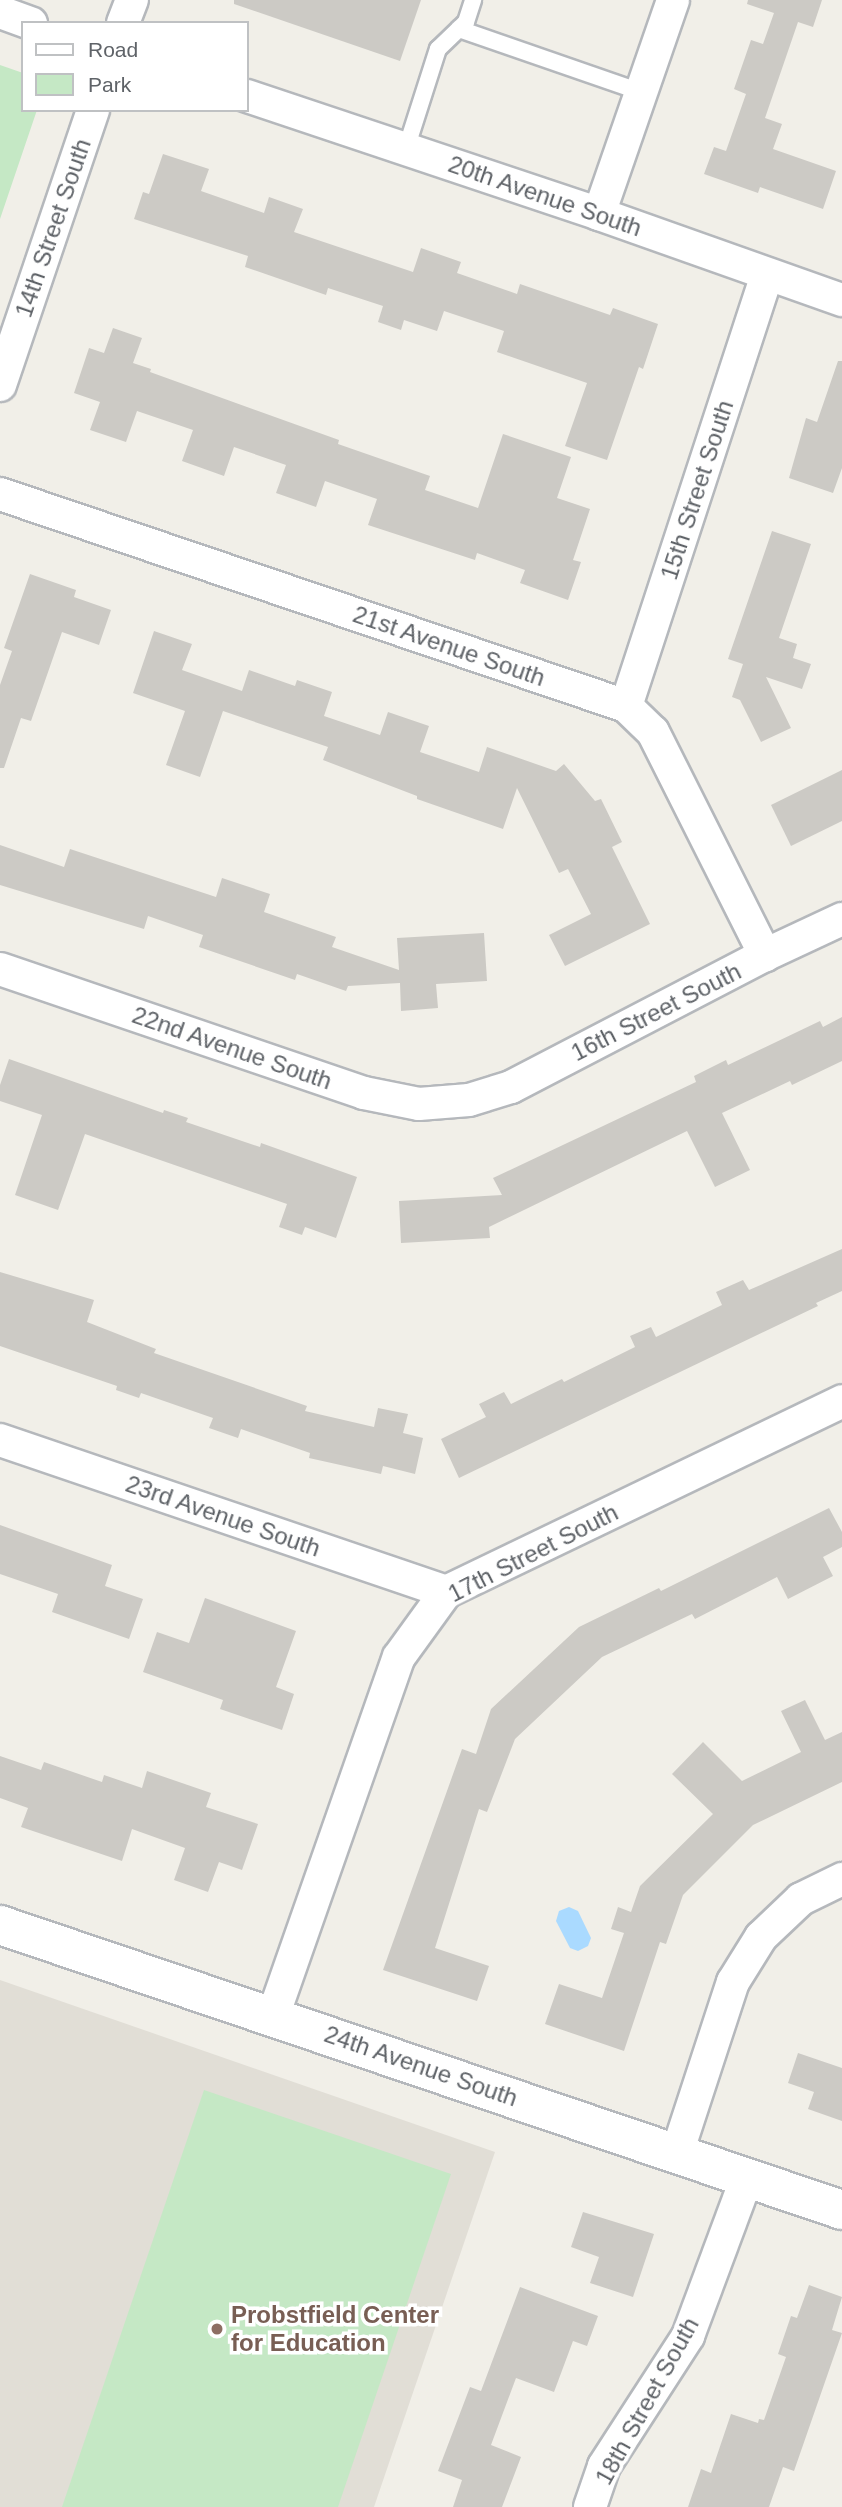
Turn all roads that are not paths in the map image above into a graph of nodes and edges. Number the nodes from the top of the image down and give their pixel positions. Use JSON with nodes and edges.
{"nodes":[{"id":1,"x":132,"y":0,"type":"edge"},
{"id":2,"x":473,"y":0,"type":"edge"},
{"id":3,"x":673,"y":0,"type":"edge"},
{"id":4,"x":0,"y":12,"type":"edge"},
{"id":5,"x":25,"y":21,"type":"edge"},
{"id":6,"x":124,"y":21,"type":"edge"},
{"id":7,"x":459,"y":30,"type":"junction"},
{"id":8,"x":641,"y":92,"type":"junction"},
{"id":9,"x":248,"y":96,"type":"edge"},
{"id":10,"x":92,"y":112,"type":"edge"},
{"id":11,"x":406,"y":149,"type":"junction"},
{"id":12,"x":599,"y":214,"type":"junction"},
{"id":13,"x":767,"y":275,"type":"junction"},
{"id":14,"x":842,"y":300,"type":"edge"},
{"id":15,"x":0,"y":386,"type":"edge"},
{"id":16,"x":0,"y":494,"type":"edge"},
{"id":17,"x":626,"y":706,"type":"junction"},
{"id":18,"x":842,"y":919,"type":"edge"},
{"id":19,"x":765,"y":955,"type":"junction"},
{"id":20,"x":0,"y":969,"type":"edge"},
{"id":21,"x":469,"y":1100,"type":"joint"},
{"id":22,"x":842,"y":1401,"type":"edge"},
{"id":23,"x":0,"y":1440,"type":"edge"},
{"id":24,"x":446,"y":1592,"type":"junction"},
{"id":25,"x":842,"y":1879,"type":"edge"},
{"id":26,"x":0,"y":1924,"type":"edge"},
{"id":27,"x":273,"y":2016,"type":"junction"},
{"id":28,"x":677,"y":2154,"type":"junction"},
{"id":29,"x":747,"y":2177,"type":"junction"},
{"id":30,"x":842,"y":2210,"type":"edge"},
{"id":31,"x":590,"y":2507,"type":"edge"}],
"edges":[{"from":1,"to":6,"type":"street"},
{"from":2,"to":7,"type":"lane"},
{"from":3,"to":8,"type":"street"},
{"from":4,"to":5,"type":"street"},
{"from":7,"to":8,"type":"lane"},
{"from":7,"to":11,"type":"lane"},
{"from":8,"to":12,"type":"street"},
{"from":9,"to":11,"type":"street","name":"20th Avenue South"},
{"from":10,"to":15,"type":"street","name":"14th Street South"},
{"from":11,"to":12,"type":"street","name":"20th Avenue South"},
{"from":12,"to":13,"type":"street","name":"20th Avenue South"},
{"from":13,"to":14,"type":"street","name":"20th Avenue South"},
{"from":13,"to":17,"type":"street","name":"15th Street South"},
{"from":16,"to":17,"type":"street","name":"21st Avenue South"},
{"from":17,"to":19,"type":"street","name":"21st Avenue South"},
{"from":18,"to":19,"type":"street","name":"16th Street South"},
{"from":19,"to":21,"type":"street","name":"16th Street South"},
{"from":20,"to":21,"type":"street","name":"22nd Avenue South"},
{"from":22,"to":24,"type":"street","name":"17th Street South"},
{"from":23,"to":24,"type":"street","name":"23rd Avenue South"},
{"from":24,"to":27,"type":"street","name":"17th Street South"},
{"from":25,"to":28,"type":"street"},
{"from":26,"to":27,"type":"street","name":"24th Avenue South"},
{"from":27,"to":28,"type":"street","name":"24th Avenue South"},
{"from":28,"to":29,"type":"street","name":"24th Avenue South"},
{"from":29,"to":30,"type":"street","name":"24th Avenue South"},
{"from":29,"to":31,"type":"street","name":"18th Street South"}]}
